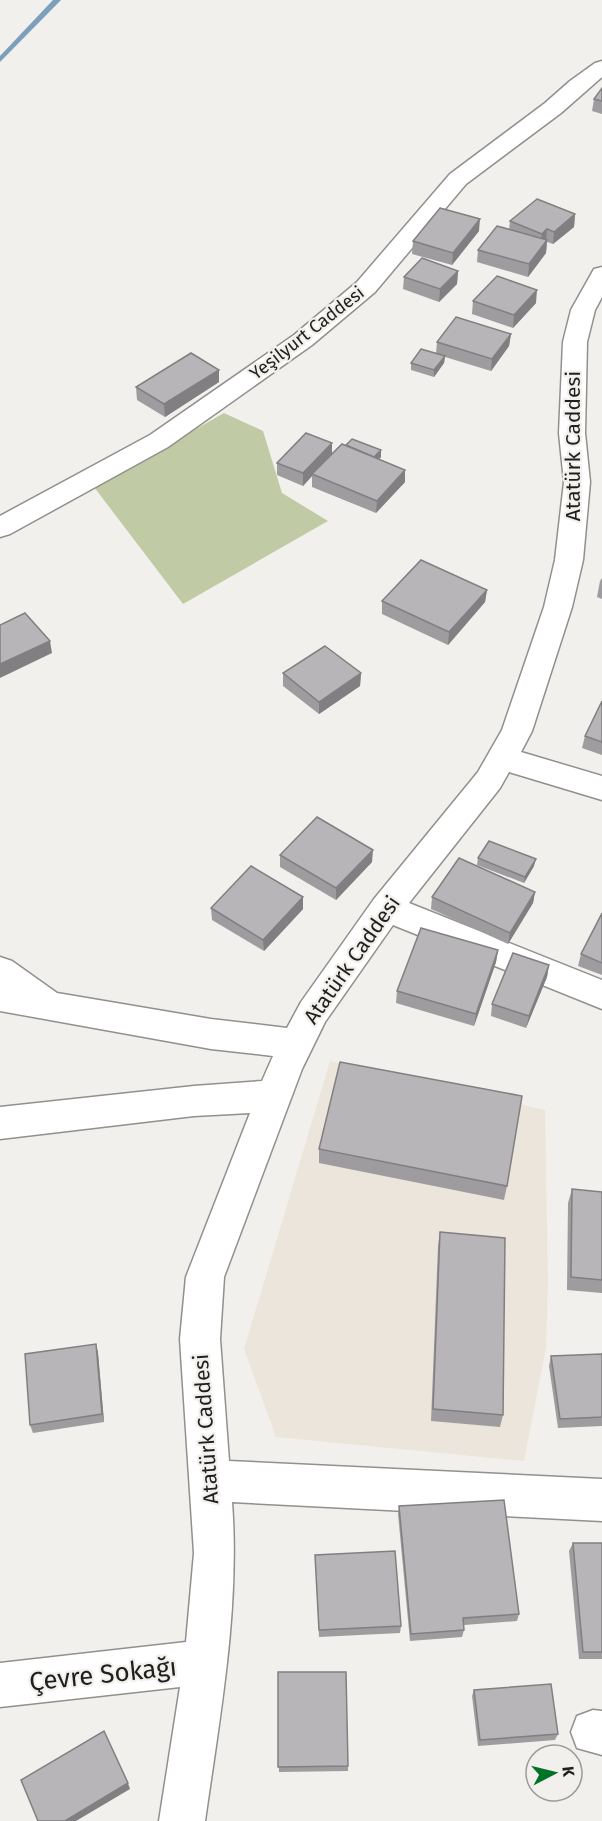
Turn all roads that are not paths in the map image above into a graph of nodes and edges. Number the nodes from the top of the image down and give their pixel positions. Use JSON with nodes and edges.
{"nodes":[{"id":1,"x":602,"y":68,"type":"edge"},
{"id":2,"x":602,"y":274,"type":"edge"},
{"id":3,"x":0,"y":528,"type":"edge"},
{"id":4,"x":502,"y":757,"type":"junction"},
{"id":5,"x":602,"y":788,"type":"edge"},
{"id":6,"x":386,"y":908,"type":"junction"},
{"id":7,"x":0,"y":971,"type":"edge"},
{"id":8,"x":602,"y":995,"type":"edge"},
{"id":9,"x":0,"y":997,"type":"edge"},
{"id":10,"x":50,"y":1005,"type":"junction"},
{"id":11,"x":297,"y":1044,"type":"junction"},
{"id":12,"x":276,"y":1096,"type":"junction"},
{"id":13,"x":0,"y":1123,"type":"edge"},
{"id":14,"x":211,"y":1480,"type":"junction"},
{"id":15,"x":602,"y":1500,"type":"edge"},
{"id":16,"x":207,"y":1662,"type":"junction"},
{"id":17,"x":0,"y":1685,"type":"edge"},
{"id":18,"x":182,"y":1821,"type":"edge"}],
"edges":[{"from":1,"to":3,"type":"street","name":"Yeşilyurt Caddesi"},
{"from":2,"to":4,"type":"street","name":"Atatürk Caddesi"},
{"from":4,"to":5,"type":"street"},
{"from":4,"to":6,"type":"street","name":"Atatürk Caddesi"},
{"from":6,"to":8,"type":"street"},
{"from":6,"to":11,"type":"street","name":"Atatürk Caddesi"},
{"from":7,"to":10,"type":"street"},
{"from":9,"to":10,"type":"street"},
{"from":10,"to":11,"type":"street"},
{"from":11,"to":12,"type":"street","name":"Atatürk Caddesi"},
{"from":12,"to":13,"type":"street"},
{"from":12,"to":14,"type":"street","name":"Atatürk Caddesi"},
{"from":14,"to":15,"type":"street"},
{"from":14,"to":16,"type":"street","name":"Atatürk Caddesi"},
{"from":16,"to":17,"type":"street","name":"Çevre Sokağı"},
{"from":16,"to":18,"type":"street","name":"Atatürk Caddesi"}]}
